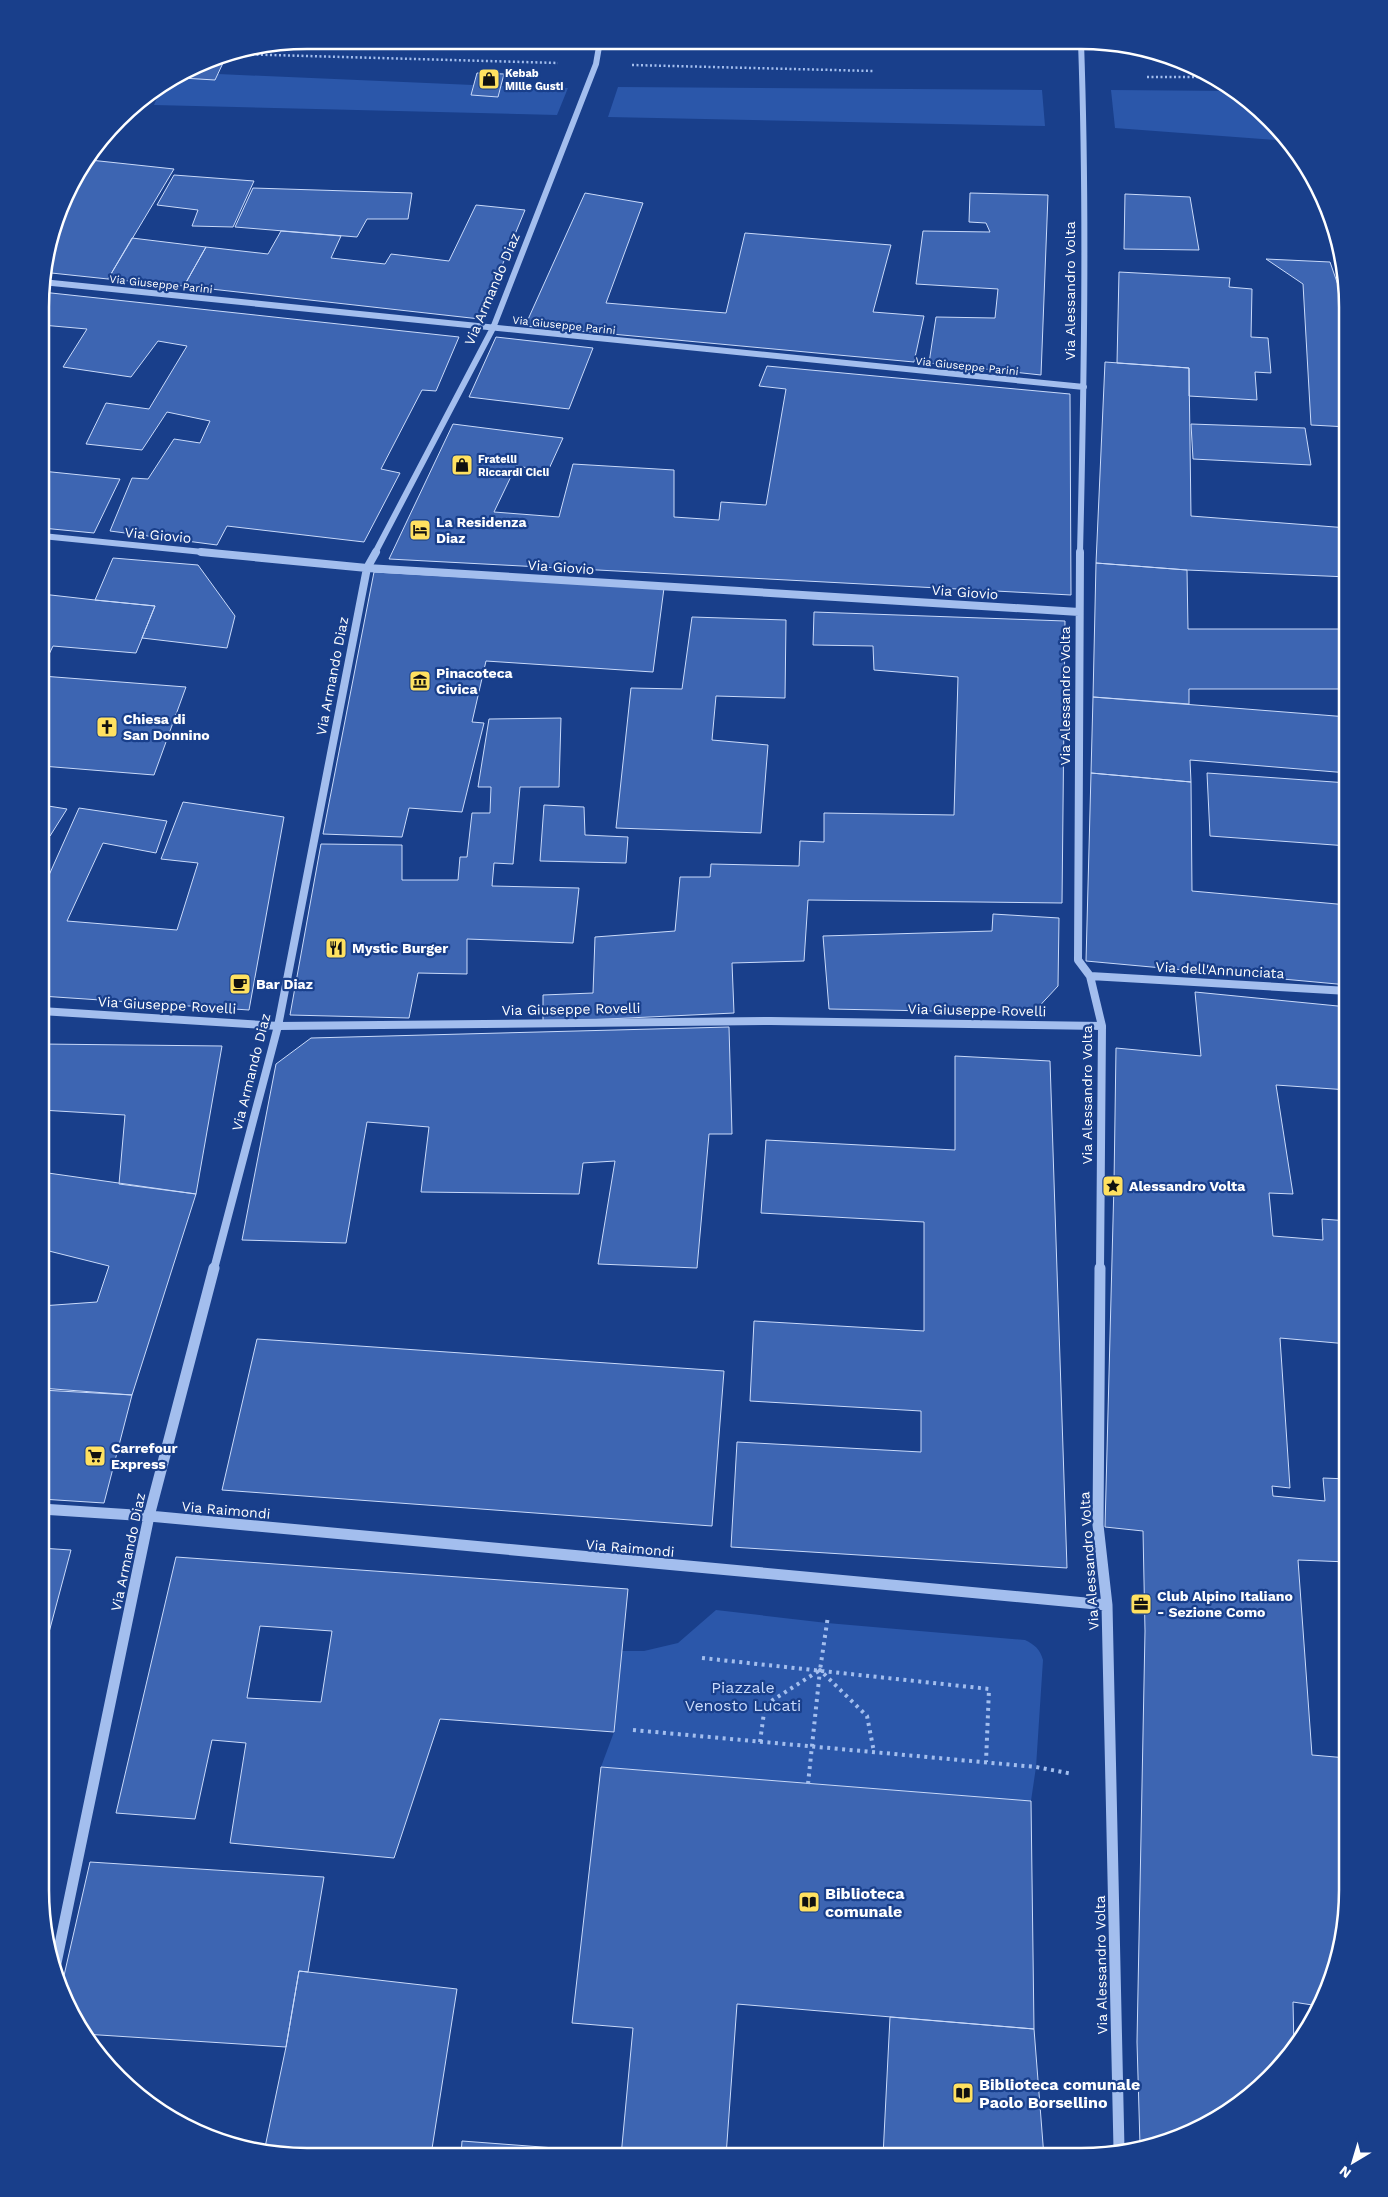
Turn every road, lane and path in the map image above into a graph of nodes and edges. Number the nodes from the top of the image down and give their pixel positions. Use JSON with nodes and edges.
{"nodes":[{"id":1,"x":599,"y":49,"type":"edge"},
{"id":2,"x":1081,"y":49,"type":"edge"},
{"id":3,"x":254,"y":55,"type":"edge"},
{"id":4,"x":596,"y":64,"type":"junction"},
{"id":5,"x":876,"y":71,"type":"dead end"},
{"id":6,"x":1081,"y":77,"type":"junction"},
{"id":7,"x":1199,"y":77,"type":"edge"},
{"id":8,"x":50,"y":283,"type":"edge"},
{"id":9,"x":493,"y":328,"type":"junction"},
{"id":10,"x":1084,"y":387,"type":"junction"},
{"id":11,"x":49,"y":537,"type":"edge"},
{"id":12,"x":367,"y":568,"type":"junction"},
{"id":13,"x":1079,"y":612,"type":"junction"},
{"id":14,"x":1090,"y":976,"type":"junction"},
{"id":15,"x":1339,"y":990,"type":"edge"},
{"id":16,"x":49,"y":1012,"type":"edge"},
{"id":17,"x":278,"y":1026,"type":"junction"},
{"id":18,"x":1102,"y":1026,"type":"junction"},
{"id":19,"x":49,"y":1510,"type":"edge"},
{"id":20,"x":149,"y":1516,"type":"junction"},
{"id":21,"x":832,"y":1581,"type":"junction"},
{"id":22,"x":1108,"y":1606,"type":"junction"},
{"id":23,"x":702,"y":1658,"type":"dead end"},
{"id":24,"x":820,"y":1670,"type":"junction"},
{"id":25,"x":633,"y":1730,"type":"dead end"},
{"id":26,"x":760,"y":1742,"type":"junction"},
{"id":27,"x":811,"y":1746,"type":"junction"},
{"id":28,"x":874,"y":1752,"type":"junction"},
{"id":29,"x":986,"y":1762,"type":"junction"},
{"id":30,"x":1110,"y":1780,"type":"junction"},
{"id":31,"x":808,"y":1784,"type":"dead end"},
{"id":32,"x":58,"y":1955,"type":"edge"},
{"id":33,"x":1119,"y":2145,"type":"edge"}],
"edges":[{"from":1,"to":4,"type":"street","name":"Via Armando Diaz"},
{"from":2,"to":6,"type":"street","name":"Via Alessandro Volta"},
{"from":3,"to":4,"type":"path"},
{"from":4,"to":5,"type":"path"},
{"from":4,"to":9,"type":"street","name":"Via Armando Diaz"},
{"from":6,"to":7,"type":"path"},
{"from":6,"to":10,"type":"street","name":"Via Alessandro Volta"},
{"from":8,"to":9,"type":"street","name":"Via Giuseppe Parini"},
{"from":9,"to":10,"type":"street","name":"Via Giuseppe Parini"},
{"from":9,"to":12,"type":"street","name":"Via Armando Diaz"},
{"from":10,"to":13,"type":"street","name":"Via Alessandro Volta"},
{"from":11,"to":12,"type":"street","name":"Via Giovio"},
{"from":12,"to":13,"type":"street","name":"Via Giovio"},
{"from":12,"to":17,"type":"street","name":"Via Armando Diaz"},
{"from":13,"to":14,"type":"street","name":"Via Alessandro Volta"},
{"from":14,"to":15,"type":"street","name":"Via dell'Annunciata"},
{"from":14,"to":18,"type":"street","name":"Via Alessandro Volta"},
{"from":16,"to":17,"type":"street","name":"Via Giuseppe Rovelli"},
{"from":17,"to":18,"type":"street","name":"Via Giuseppe Rovelli"},
{"from":17,"to":20,"type":"street","name":"Via Armando Diaz"},
{"from":18,"to":22,"type":"street","name":"Via Alessandro Volta"},
{"from":19,"to":20,"type":"street","name":"Via Raimondi"},
{"from":20,"to":21,"type":"street","name":"Via Raimondi"},
{"from":20,"to":32,"type":"street","name":"Via Armando Diaz"},
{"from":21,"to":22,"type":"street","name":"Via Raimondi"},
{"from":21,"to":24,"type":"path"},
{"from":22,"to":30,"type":"street","name":"Via Alessandro Volta"},
{"from":23,"to":24,"type":"path"},
{"from":24,"to":26,"type":"path"},
{"from":24,"to":27,"type":"path"},
{"from":24,"to":28,"type":"path"},
{"from":24,"to":29,"type":"path"},
{"from":25,"to":26,"type":"path"},
{"from":26,"to":27,"type":"path"},
{"from":27,"to":28,"type":"path"},
{"from":27,"to":31,"type":"path"},
{"from":28,"to":29,"type":"path"},
{"from":29,"to":30,"type":"path"},
{"from":30,"to":33,"type":"street","name":"Via Alessandro Volta"}]}
